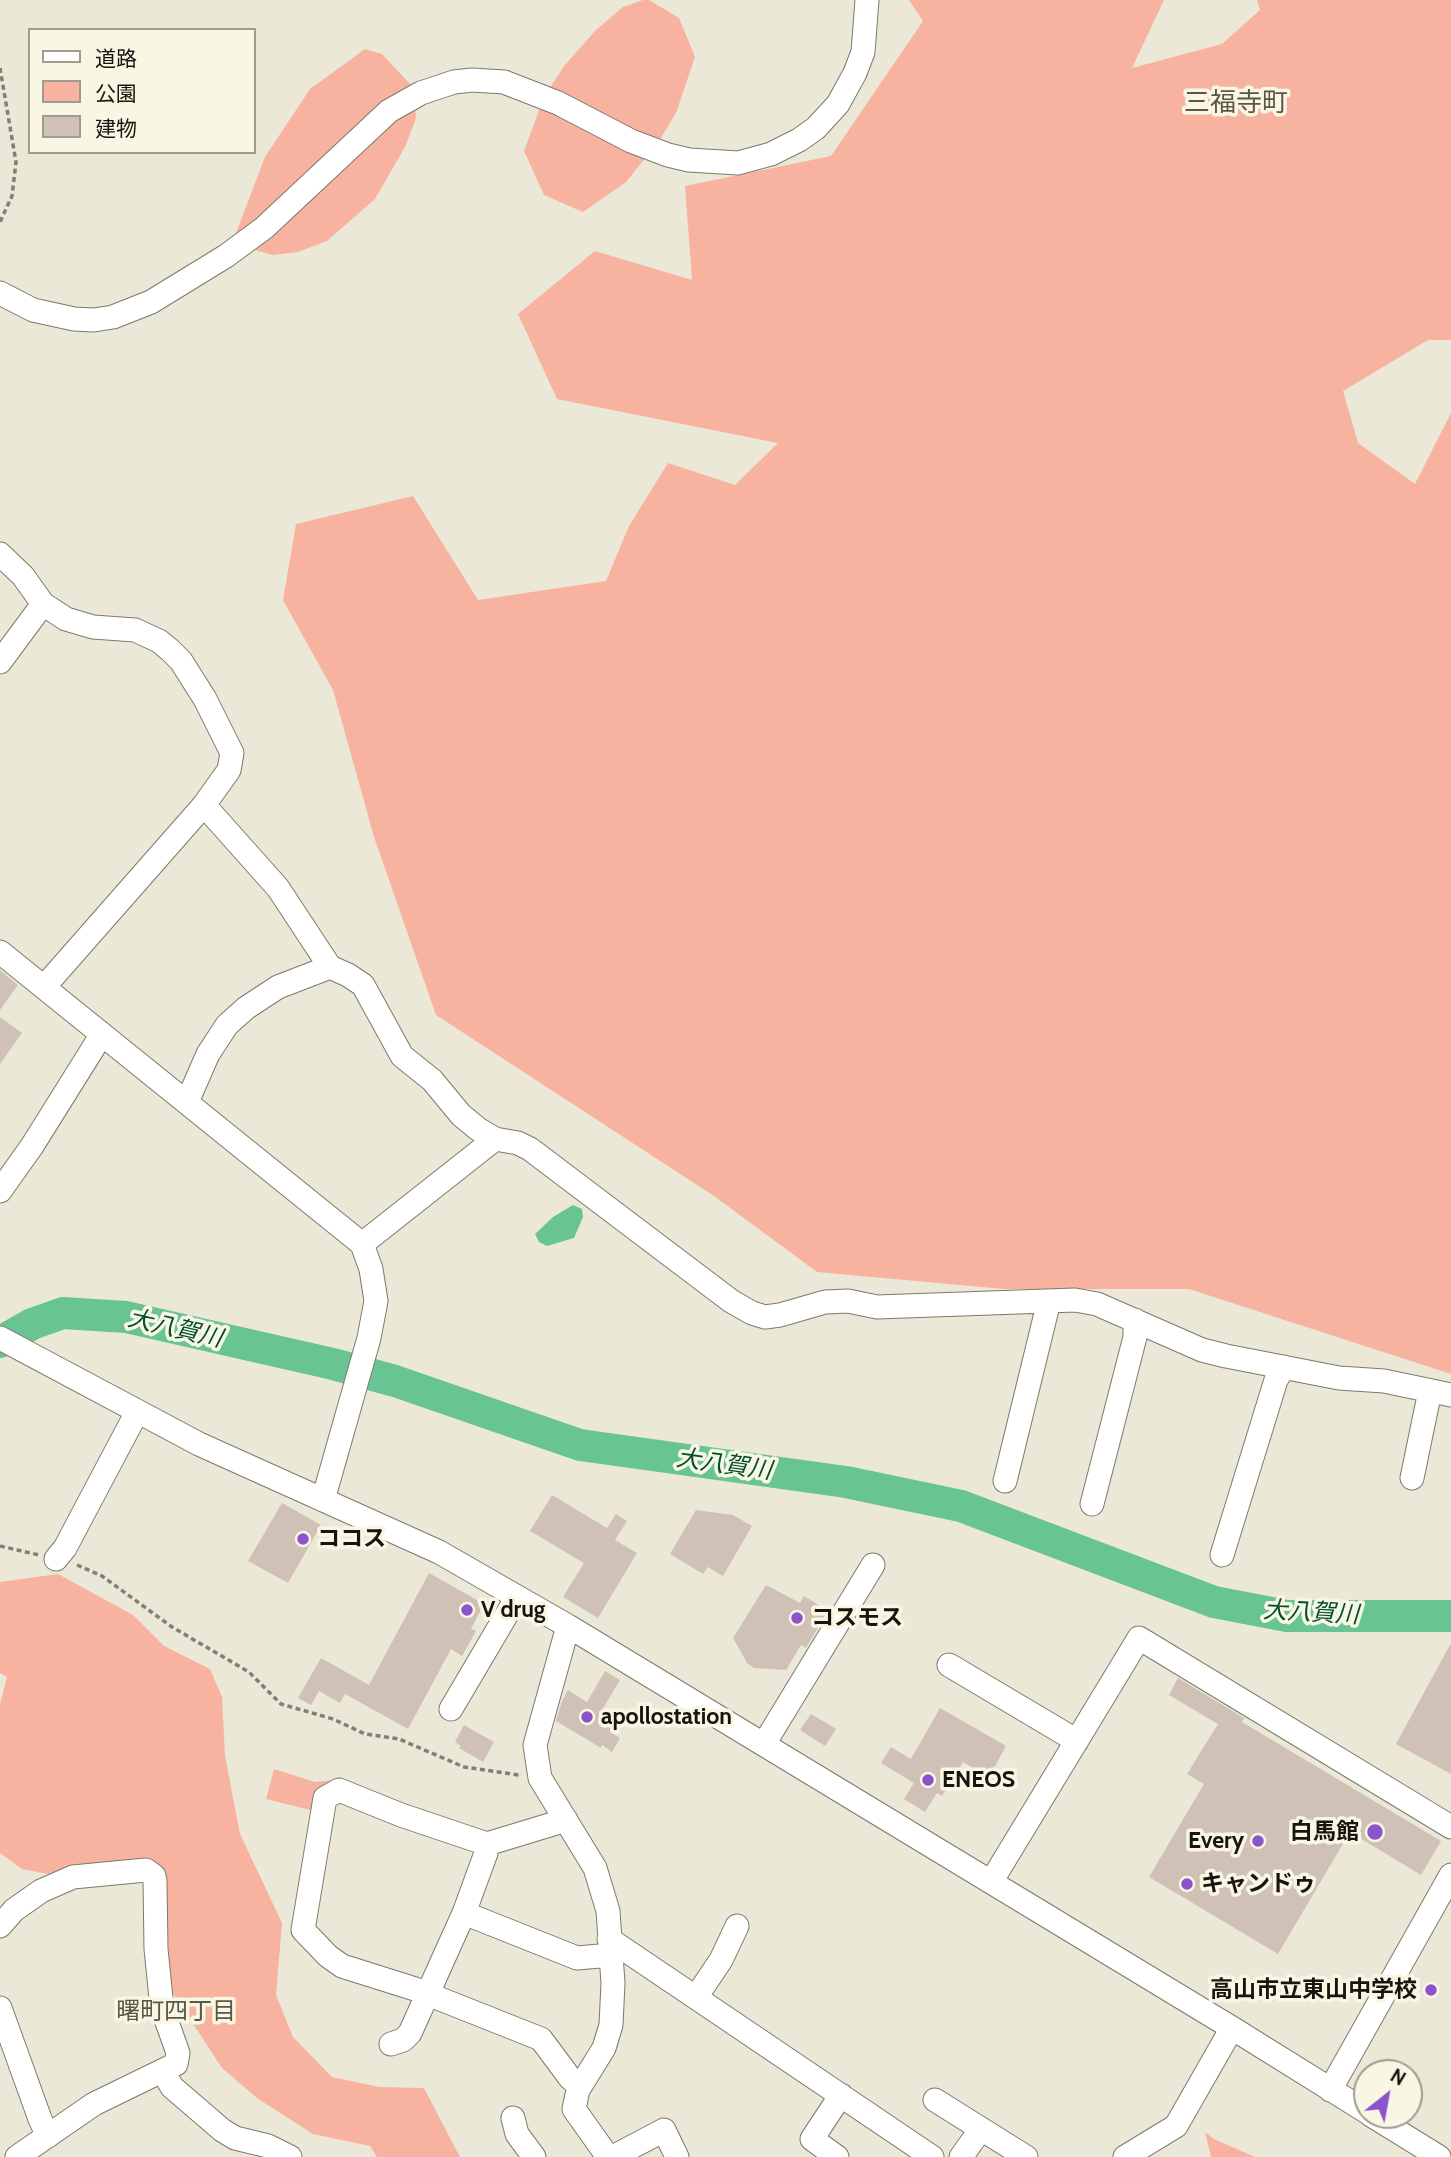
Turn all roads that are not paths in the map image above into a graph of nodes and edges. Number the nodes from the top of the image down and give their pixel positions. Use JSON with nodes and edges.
{"nodes":[{"id":1,"x":867,"y":0,"type":"edge"},
{"id":2,"x":0,"y":293,"type":"edge"},
{"id":3,"x":0,"y":554,"type":"edge"},
{"id":4,"x":43,"y":604,"type":"junction"},
{"id":5,"x":0,"y":662,"type":"edge"},
{"id":6,"x":204,"y":805,"type":"junction"},
{"id":7,"x":0,"y":952,"type":"edge"},
{"id":8,"x":330,"y":967,"type":"junction"},
{"id":9,"x":44,"y":987,"type":"junction"},
{"id":10,"x":102,"y":1034,"type":"junction"},
{"id":11,"x":187,"y":1102,"type":"junction"},
{"id":12,"x":495,"y":1139,"type":"junction"},
{"id":13,"x":0,"y":1191,"type":"edge"},
{"id":14,"x":362,"y":1244,"type":"junction"},
{"id":15,"x":1049,"y":1301,"type":"junction"},
{"id":16,"x":1135,"y":1320,"type":"junction"},
{"id":17,"x":0,"y":1338,"type":"edge"},
{"id":18,"x":1284,"y":1367,"type":"junction"},
{"id":19,"x":1440,"y":1393,"type":"edge"},
{"id":20,"x":137,"y":1412,"type":"junction"},
{"id":21,"x":1412,"y":1478,"type":"dead end"},
{"id":22,"x":1005,"y":1481,"type":"dead end"},
{"id":23,"x":323,"y":1500,"type":"junction"},
{"id":24,"x":1092,"y":1504,"type":"dead end"},
{"id":25,"x":1222,"y":1555,"type":"dead end"},
{"id":26,"x":56,"y":1559,"type":"road end"},
{"id":27,"x":873,"y":1565,"type":"dead end"},
{"id":28,"x":517,"y":1597,"type":"junction"},
{"id":29,"x":568,"y":1626,"type":"junction"},
{"id":30,"x":949,"y":1665,"type":"dead end"},
{"id":31,"x":451,"y":1709,"type":"dead end"},
{"id":32,"x":1077,"y":1741,"type":"junction"},
{"id":33,"x":764,"y":1744,"type":"junction"},
{"id":34,"x":566,"y":1820,"type":"junction"},
{"id":35,"x":1451,"y":1827,"type":"edge"},
{"id":36,"x":487,"y":1844,"type":"junction"},
{"id":37,"x":1451,"y":1875,"type":"edge"},
{"id":38,"x":990,"y":1882,"type":"junction"},
{"id":39,"x":464,"y":1913,"type":"junction"},
{"id":40,"x":0,"y":1926,"type":"edge"},
{"id":41,"x":737,"y":1926,"type":"dead end"},
{"id":42,"x":610,"y":1947,"type":"junction"},
{"id":43,"x":427,"y":1994,"type":"junction"},
{"id":44,"x":696,"y":1997,"type":"junction"},
{"id":45,"x":0,"y":2008,"type":"edge"},
{"id":46,"x":1232,"y":2028,"type":"junction"},
{"id":47,"x":391,"y":2044,"type":"dead end"},
{"id":48,"x":163,"y":2072,"type":"junction"},
{"id":49,"x":580,"y":2086,"type":"junction"},
{"id":50,"x":1330,"y":2091,"type":"junction"},
{"id":51,"x":841,"y":2095,"type":"junction"},
{"id":52,"x":935,"y":2100,"type":"dead end"},
{"id":53,"x":1353,"y":2105,"type":"edge"},
{"id":54,"x":513,"y":2118,"type":"dead end"},
{"id":55,"x":981,"y":2129,"type":"junction"},
{"id":56,"x":1393,"y":2129,"type":"edge"},
{"id":57,"x":48,"y":2136,"type":"junction"},
{"id":58,"x":17,"y":2157,"type":"edge"},
{"id":59,"x":290,"y":2157,"type":"edge"},
{"id":60,"x":534,"y":2157,"type":"edge"},
{"id":61,"x":611,"y":2157,"type":"edge"},
{"id":62,"x":677,"y":2157,"type":"edge"},
{"id":63,"x":837,"y":2157,"type":"edge"},
{"id":64,"x":932,"y":2157,"type":"edge"},
{"id":65,"x":961,"y":2157,"type":"edge"},
{"id":66,"x":1026,"y":2157,"type":"edge"},
{"id":67,"x":1125,"y":2157,"type":"edge"},
{"id":68,"x":1439,"y":2157,"type":"edge"}],
"edges":[{"from":1,"to":2,"type":"street"},
{"from":3,"to":4,"type":"street"},
{"from":4,"to":5,"type":"street"},
{"from":4,"to":6,"type":"street"},
{"from":6,"to":8,"type":"street"},
{"from":6,"to":9,"type":"street"},
{"from":7,"to":9,"type":"street"},
{"from":8,"to":11,"type":"street"},
{"from":8,"to":12,"type":"street"},
{"from":9,"to":10,"type":"street"},
{"from":10,"to":11,"type":"street"},
{"from":10,"to":13,"type":"street"},
{"from":11,"to":14,"type":"street"},
{"from":12,"to":14,"type":"street"},
{"from":12,"to":15,"type":"street"},
{"from":14,"to":23,"type":"street"},
{"from":15,"to":16,"type":"street"},
{"from":15,"to":22,"type":"street"},
{"from":16,"to":18,"type":"street"},
{"from":16,"to":24,"type":"street"},
{"from":17,"to":20,"type":"street"},
{"from":18,"to":19,"type":"street"},
{"from":18,"to":25,"type":"street"},
{"from":19,"to":21,"type":"street"},
{"from":20,"to":23,"type":"street"},
{"from":20,"to":26,"type":"street"},
{"from":23,"to":28,"type":"street"},
{"from":27,"to":33,"type":"street"},
{"from":28,"to":29,"type":"street"},
{"from":28,"to":31,"type":"street"},
{"from":29,"to":33,"type":"street"},
{"from":29,"to":34,"type":"street"},
{"from":30,"to":32,"type":"street"},
{"from":32,"to":35,"type":"street"},
{"from":32,"to":38,"type":"street"},
{"from":33,"to":38,"type":"street"},
{"from":34,"to":36,"type":"street"},
{"from":34,"to":42,"type":"street"},
{"from":36,"to":39,"type":"street"},
{"from":36,"to":43,"type":"street"},
{"from":37,"to":50,"type":"street"},
{"from":38,"to":46,"type":"street"},
{"from":39,"to":42,"type":"street"},
{"from":39,"to":43,"type":"street"},
{"from":40,"to":48,"type":"street"},
{"from":41,"to":44,"type":"street"},
{"from":42,"to":44,"type":"street"},
{"from":42,"to":49,"type":"street"},
{"from":43,"to":47,"type":"street"},
{"from":43,"to":49,"type":"street"},
{"from":44,"to":51,"type":"street"},
{"from":45,"to":57,"type":"street"},
{"from":46,"to":50,"type":"street"},
{"from":46,"to":67,"type":"street"},
{"from":48,"to":57,"type":"street"},
{"from":48,"to":59,"type":"street"},
{"from":49,"to":61,"type":"street"},
{"from":50,"to":53,"type":"street"},
{"from":51,"to":63,"type":"street"},
{"from":51,"to":64,"type":"street"},
{"from":52,"to":55,"type":"street"},
{"from":54,"to":60,"type":"street"},
{"from":55,"to":65,"type":"street"},
{"from":55,"to":66,"type":"street"},
{"from":56,"to":68,"type":"street"},
{"from":57,"to":58,"type":"street"},
{"from":61,"to":62,"type":"street"}]}
